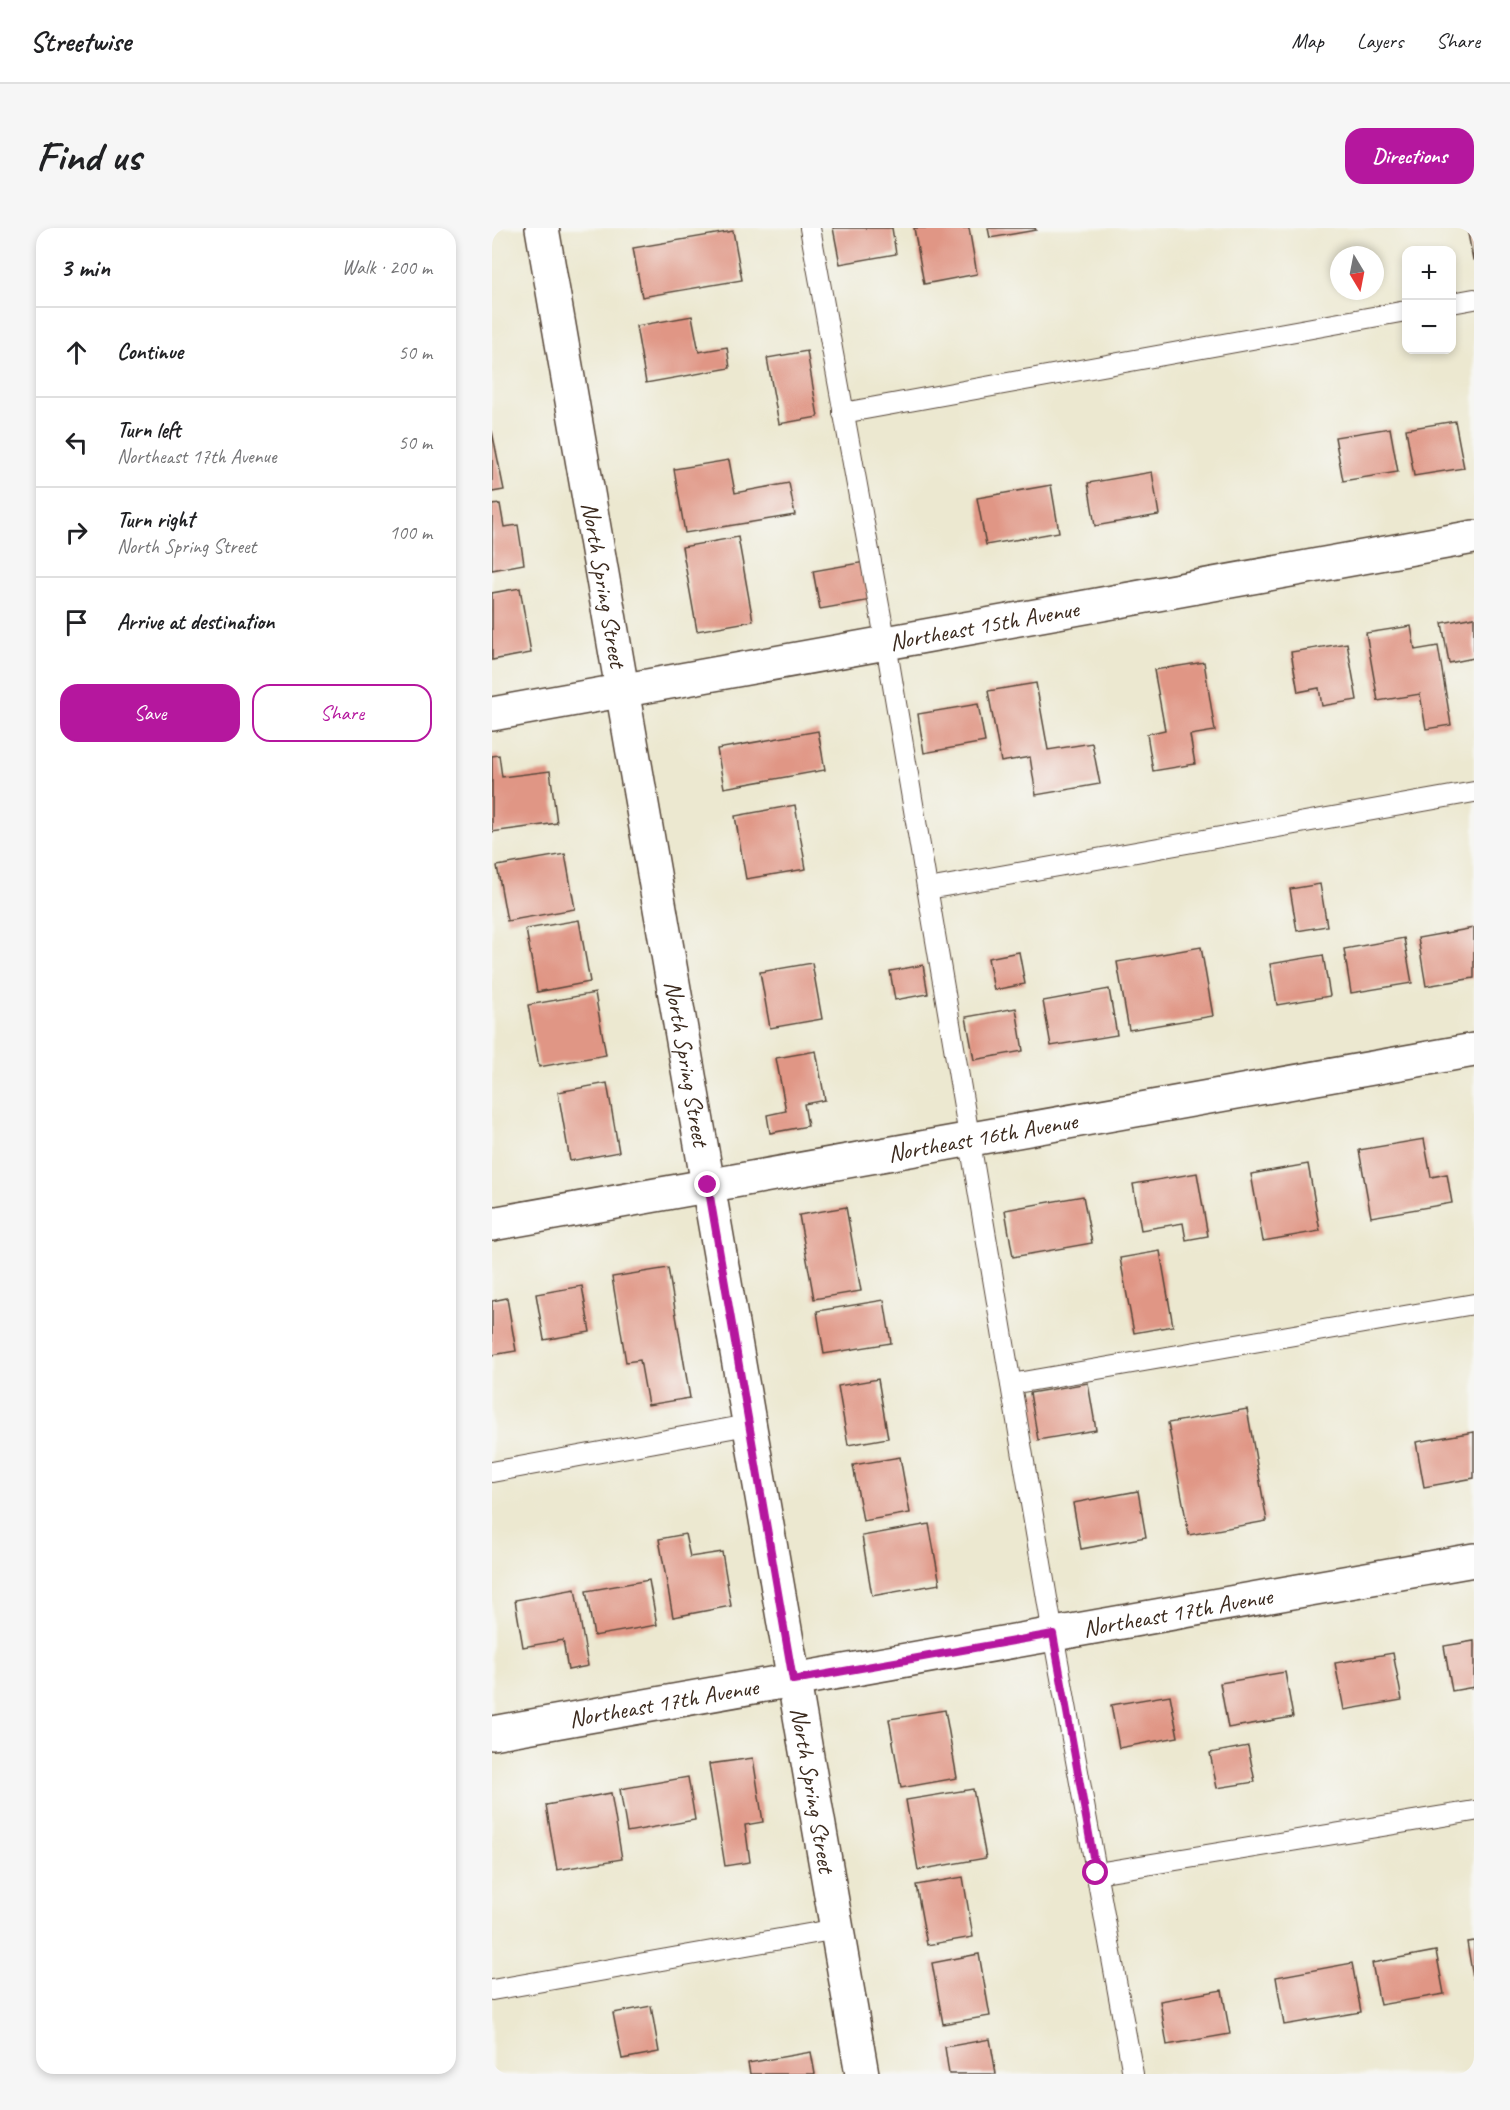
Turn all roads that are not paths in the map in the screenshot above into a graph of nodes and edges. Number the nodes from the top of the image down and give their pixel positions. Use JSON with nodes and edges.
{"nodes":[{"id":1,"x":542,"y":228,"type":"edge"},
{"id":2,"x":810,"y":228,"type":"edge"},
{"id":3,"x":1474,"y":299,"type":"edge"},
{"id":4,"x":1456,"y":302,"type":"edge"},
{"id":5,"x":1402,"y":312,"type":"edge"},
{"id":6,"x":843,"y":412,"type":"junction"},
{"id":7,"x":1474,"y":537,"type":"edge"},
{"id":8,"x":886,"y":644,"type":"junction"},
{"id":9,"x":621,"y":692,"type":"junction"},
{"id":10,"x":492,"y":714,"type":"edge"},
{"id":11,"x":1474,"y":792,"type":"edge"},
{"id":12,"x":928,"y":890,"type":"junction"},
{"id":13,"x":1474,"y":1050,"type":"edge"},
{"id":14,"x":971,"y":1139,"type":"junction"},
{"id":15,"x":708,"y":1185,"type":"junction"},
{"id":16,"x":492,"y":1224,"type":"edge"},
{"id":17,"x":1474,"y":1304,"type":"edge"},
{"id":18,"x":1011,"y":1384,"type":"junction"},
{"id":19,"x":748,"y":1425,"type":"junction"},
{"id":20,"x":492,"y":1472,"type":"edge"},
{"id":21,"x":1474,"y":1560,"type":"edge"},
{"id":22,"x":1053,"y":1634,"type":"junction"},
{"id":23,"x":793,"y":1680,"type":"junction"},
{"id":24,"x":492,"y":1732,"type":"edge"},
{"id":25,"x":1474,"y":1810,"type":"edge"},
{"id":26,"x":1096,"y":1873,"type":"junction"},
{"id":27,"x":837,"y":1929,"type":"junction"},
{"id":28,"x":492,"y":1990,"type":"edge"},
{"id":29,"x":862,"y":2074,"type":"edge"},
{"id":30,"x":1133,"y":2074,"type":"edge"}],
"edges":[{"from":1,"to":9,"type":"street","name":"North Spring Street"},
{"from":2,"to":6,"type":"lane"},
{"from":3,"to":4,"type":"lane"},
{"from":5,"to":6,"type":"lane"},
{"from":6,"to":8,"type":"lane"},
{"from":7,"to":8,"type":"street","name":"Northeast 15th Avenue"},
{"from":8,"to":9,"type":"street","name":"Northeast 15th Avenue"},
{"from":8,"to":12,"type":"lane"},
{"from":9,"to":10,"type":"street","name":"Northeast 15th Avenue"},
{"from":9,"to":15,"type":"street","name":"North Spring Street"},
{"from":11,"to":12,"type":"lane"},
{"from":12,"to":14,"type":"lane"},
{"from":13,"to":14,"type":"street","name":"Northeast 16th Avenue"},
{"from":14,"to":15,"type":"street","name":"Northeast 16th Avenue"},
{"from":14,"to":18,"type":"lane"},
{"from":15,"to":16,"type":"street","name":"Northeast 16th Avenue"},
{"from":15,"to":19,"type":"street","name":"North Spring Street"},
{"from":17,"to":18,"type":"lane"},
{"from":18,"to":22,"type":"lane"},
{"from":19,"to":20,"type":"lane"},
{"from":19,"to":23,"type":"street","name":"North Spring Street"},
{"from":21,"to":22,"type":"street","name":"Northeast 17th Avenue"},
{"from":22,"to":23,"type":"street","name":"Northeast 17th Avenue"},
{"from":22,"to":26,"type":"lane"},
{"from":23,"to":24,"type":"street","name":"Northeast 17th Avenue"},
{"from":23,"to":27,"type":"street","name":"North Spring Street"},
{"from":25,"to":26,"type":"lane"},
{"from":26,"to":30,"type":"lane"},
{"from":27,"to":28,"type":"lane"},
{"from":27,"to":29,"type":"street","name":"North Spring Street"}]}
